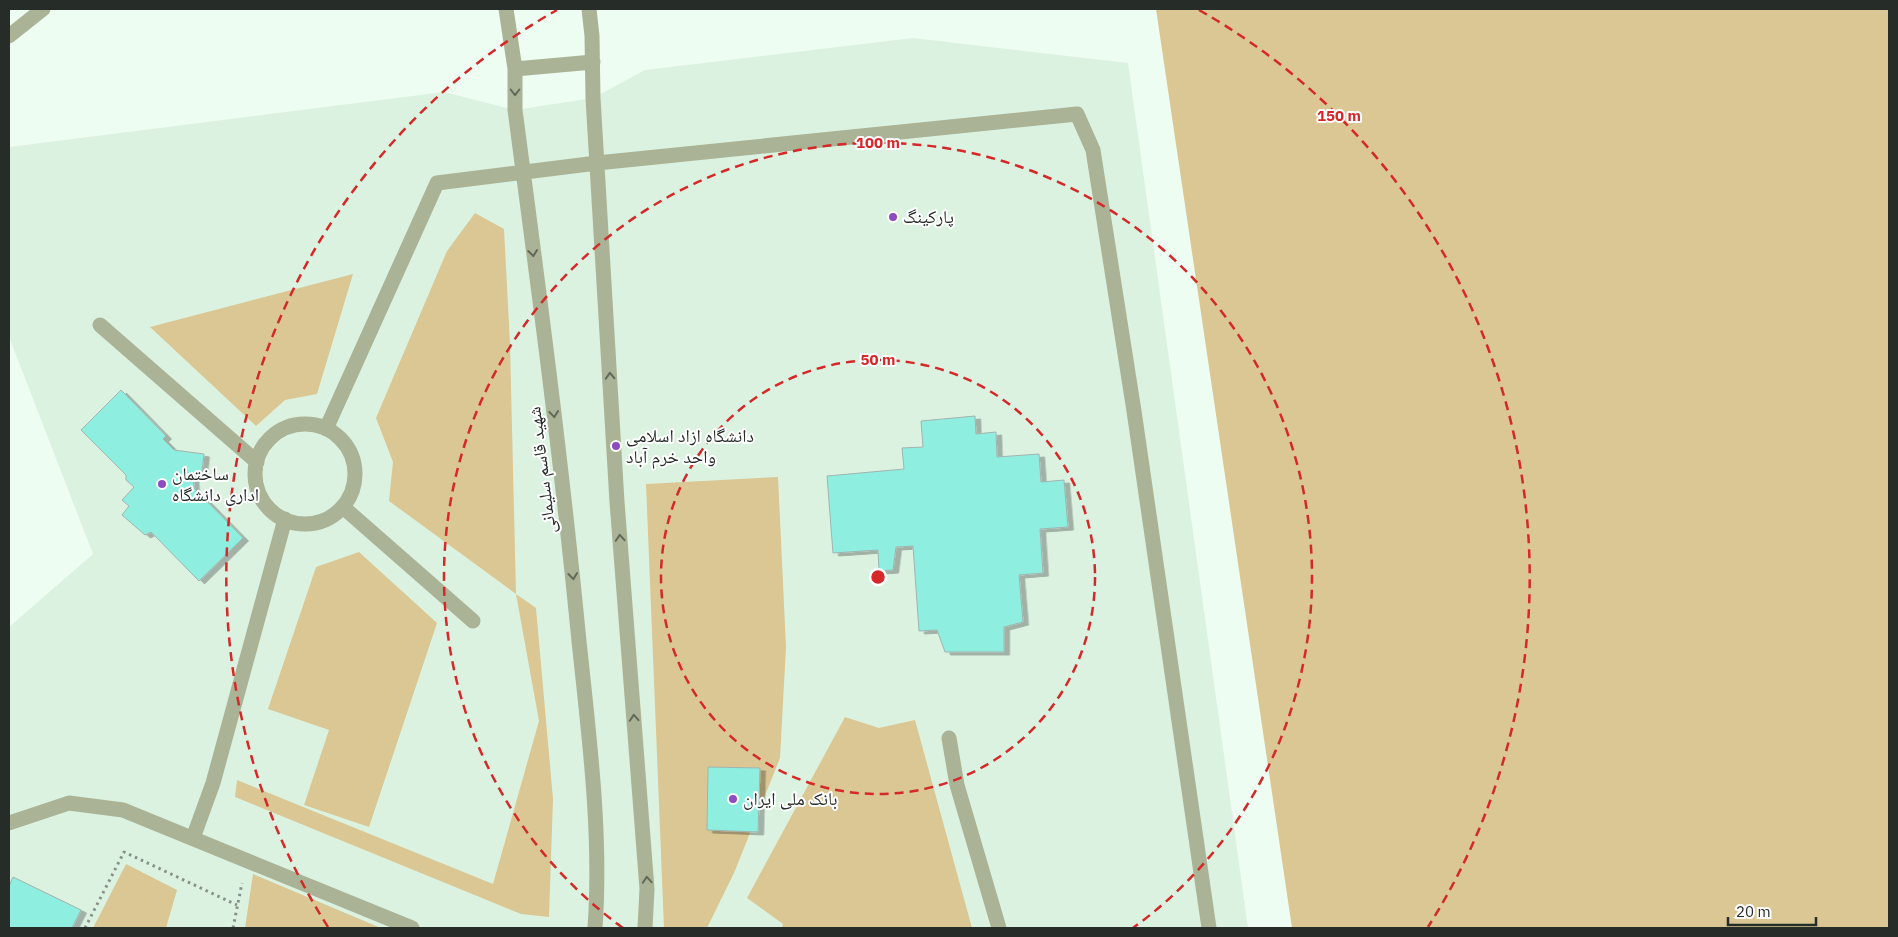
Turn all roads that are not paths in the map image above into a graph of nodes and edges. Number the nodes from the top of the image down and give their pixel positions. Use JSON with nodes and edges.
{"nodes":[{"id":1,"x":44,"y":9,"type":"edge"},
{"id":2,"x":506,"y":9,"type":"edge"},
{"id":3,"x":589,"y":9,"type":"edge"},
{"id":4,"x":9,"y":36,"type":"edge"},
{"id":5,"x":593,"y":62,"type":"junction"},
{"id":6,"x":515,"y":69,"type":"junction"},
{"id":7,"x":597,"y":163,"type":"junction"},
{"id":8,"x":523,"y":171,"type":"junction"},
{"id":9,"x":100,"y":325,"type":"dead end"},
{"id":10,"x":326,"y":429,"type":"junction"},
{"id":11,"x":258,"y":462,"type":"junction"},
{"id":12,"x":343,"y":507,"type":"junction"},
{"id":13,"x":285,"y":519,"type":"junction"},
{"id":14,"x":473,"y":621,"type":"dead end"},
{"id":15,"x":949,"y":738,"type":"dead end"},
{"id":16,"x":9,"y":823,"type":"edge"},
{"id":17,"x":193,"y":838,"type":"junction"},
{"id":18,"x":412,"y":928,"type":"edge"},
{"id":19,"x":595,"y":928,"type":"edge"},
{"id":20,"x":645,"y":928,"type":"edge"},
{"id":21,"x":999,"y":928,"type":"edge"},
{"id":22,"x":1208,"y":928,"type":"edge"}],
"edges":[{"from":1,"to":4,"type":"street"},
{"from":2,"to":6,"type":"street","name":"شهید قاسم سلیمانی"},
{"from":3,"to":5,"type":"street"},
{"from":5,"to":6,"type":"street"},
{"from":5,"to":7,"type":"street"},
{"from":6,"to":8,"type":"street","name":"شهید قاسم سلیمانی","one_way":true},
{"from":7,"to":8,"type":"street"},
{"from":20,"to":7,"type":"street","one_way":true},
{"from":7,"to":22,"type":"street"},
{"from":8,"to":10,"type":"street"},
{"from":8,"to":19,"type":"street","name":"شهید قاسم سلیمانی","one_way":true},
{"from":9,"to":11,"type":"street"},
{"from":10,"to":11,"type":"street"},
{"from":10,"to":12,"type":"street"},
{"from":11,"to":13,"type":"street"},
{"from":12,"to":13,"type":"street"},
{"from":12,"to":14,"type":"street"},
{"from":13,"to":17,"type":"street"},
{"from":15,"to":21,"type":"street"},
{"from":16,"to":17,"type":"street"},
{"from":17,"to":18,"type":"street"}]}
